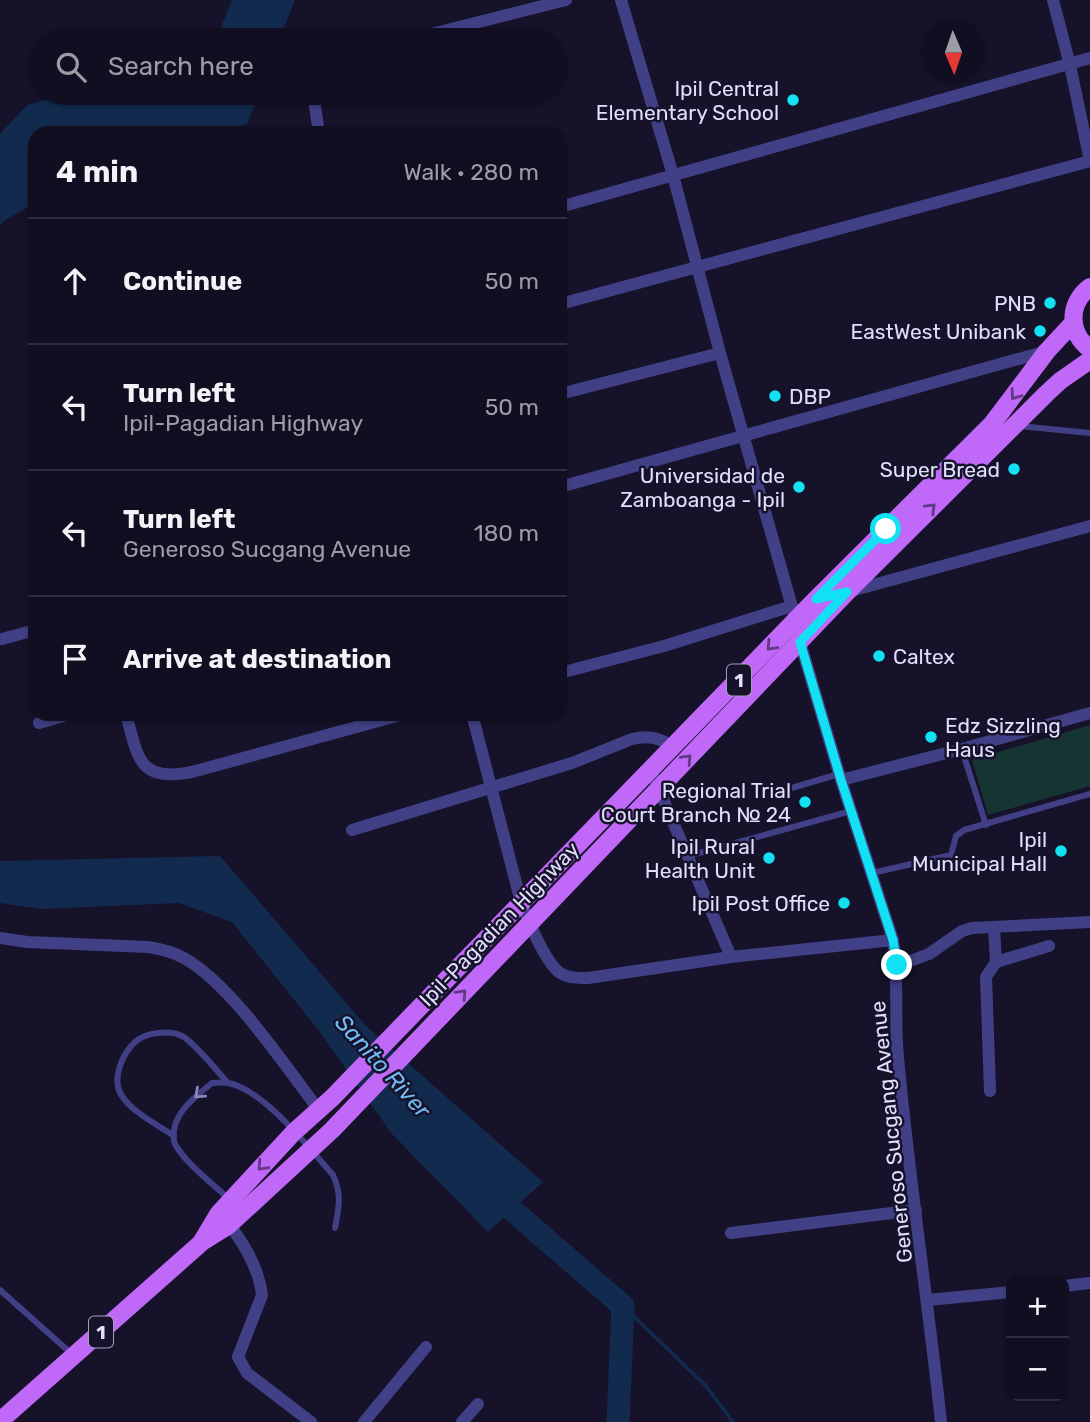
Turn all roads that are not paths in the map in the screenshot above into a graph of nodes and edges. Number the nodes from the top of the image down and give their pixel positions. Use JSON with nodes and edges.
{"nodes":[{"id":1,"x":566,"y":0,"type":"edge"},
{"id":2,"x":621,"y":0,"type":"edge"},
{"id":3,"x":1053,"y":0,"type":"edge"},
{"id":4,"x":455,"y":28,"type":"edge"},
{"id":5,"x":1090,"y":58,"type":"edge"},
{"id":6,"x":1070,"y":65,"type":"junction"},
{"id":7,"x":315,"y":105,"type":"edge"},
{"id":8,"x":318,"y":126,"type":"edge"},
{"id":9,"x":1090,"y":161,"type":"edge"},
{"id":10,"x":673,"y":175,"type":"junction"},
{"id":11,"x":567,"y":205,"type":"edge"},
{"id":12,"x":696,"y":266,"type":"junction"},
{"id":13,"x":1090,"y":287,"type":"edge"},
{"id":14,"x":567,"y":302,"type":"edge"},
{"id":15,"x":1073,"y":323,"type":"junction"},
{"id":16,"x":1090,"y":349,"type":"edge"},
{"id":17,"x":1047,"y":351,"type":"junction"},
{"id":18,"x":720,"y":353,"type":"junction"},
{"id":19,"x":1090,"y":360,"type":"edge"},
{"id":20,"x":567,"y":392,"type":"edge"},
{"id":21,"x":1014,"y":426,"type":"junction"},
{"id":22,"x":1090,"y":433,"type":"edge"},
{"id":23,"x":743,"y":436,"type":"junction"},
{"id":24,"x":964,"y":463,"type":"junction"},
{"id":25,"x":567,"y":485,"type":"edge"},
{"id":26,"x":1090,"y":526,"type":"edge"},
{"id":27,"x":847,"y":592,"type":"junction"},
{"id":28,"x":816,"y":599,"type":"junction"},
{"id":29,"x":794,"y":613,"type":"junction"},
{"id":30,"x":28,"y":632,"type":"edge"},
{"id":31,"x":2,"y":639,"type":"dead end"},
{"id":32,"x":800,"y":642,"type":"junction"},
{"id":33,"x":567,"y":671,"type":"edge"},
{"id":34,"x":1090,"y":713,"type":"edge"},
{"id":35,"x":46,"y":721,"type":"edge"},
{"id":36,"x":128,"y":721,"type":"edge"},
{"id":37,"x":378,"y":721,"type":"edge"},
{"id":38,"x":474,"y":721,"type":"edge"},
{"id":39,"x":39,"y":723,"type":"dead end"},
{"id":40,"x":674,"y":747,"type":"junction"},
{"id":41,"x":962,"y":749,"type":"junction"},
{"id":42,"x":651,"y":771,"type":"junction"},
{"id":43,"x":840,"y":777,"type":"junction"},
{"id":44,"x":491,"y":786,"type":"junction"},
{"id":45,"x":659,"y":789,"type":"junction"},
{"id":46,"x":778,"y":792,"type":"dead end"},
{"id":47,"x":1090,"y":794,"type":"edge"},
{"id":48,"x":851,"y":811,"type":"junction"},
{"id":49,"x":986,"y":825,"type":"junction"},
{"id":50,"x":352,"y":830,"type":"dead end"},
{"id":51,"x":688,"y":856,"type":"junction"},
{"id":52,"x":872,"y":873,"type":"junction"},
{"id":53,"x":521,"y":902,"type":"junction"},
{"id":54,"x":1090,"y":922,"type":"edge"},
{"id":55,"x":529,"y":924,"type":"junction"},
{"id":56,"x":993,"y":927,"type":"junction"},
{"id":57,"x":0,"y":938,"type":"edge"},
{"id":58,"x":893,"y":940,"type":"junction"},
{"id":59,"x":1049,"y":946,"type":"dead end"},
{"id":60,"x":731,"y":957,"type":"junction"},
{"id":61,"x":996,"y":962,"type":"junction"},
{"id":62,"x":897,"y":965,"type":"junction"},
{"id":63,"x":228,"y":1083,"type":"junction"},
{"id":64,"x":990,"y":1091,"type":"dead end"},
{"id":65,"x":325,"y":1104,"type":"junction"},
{"id":66,"x":294,"y":1132,"type":"junction"},
{"id":67,"x":174,"y":1136,"type":"junction"},
{"id":68,"x":310,"y":1149,"type":"junction"},
{"id":69,"x":916,"y":1210,"type":"junction"},
{"id":70,"x":230,"y":1212,"type":"junction"},
{"id":71,"x":334,"y":1228,"type":"dead end"},
{"id":72,"x":731,"y":1233,"type":"dead end"},
{"id":73,"x":1090,"y":1283,"type":"edge"},
{"id":74,"x":1069,"y":1285,"type":"edge"},
{"id":75,"x":0,"y":1290,"type":"edge"},
{"id":76,"x":1006,"y":1292,"type":"edge"},
{"id":77,"x":928,"y":1300,"type":"junction"},
{"id":78,"x":426,"y":1347,"type":"dead end"},
{"id":79,"x":74,"y":1356,"type":"junction"},
{"id":80,"x":478,"y":1404,"type":"dead end"},
{"id":81,"x":0,"y":1420,"type":"edge"},
{"id":82,"x":311,"y":1422,"type":"edge"},
{"id":83,"x":364,"y":1422,"type":"edge"},
{"id":84,"x":463,"y":1422,"type":"edge"},
{"id":85,"x":941,"y":1422,"type":"edge"}],
"edges":[{"from":1,"to":4,"type":"street"},
{"from":2,"to":10,"type":"street"},
{"from":3,"to":6,"type":"street"},
{"from":5,"to":6,"type":"street"},
{"from":6,"to":9,"type":"street"},
{"from":6,"to":10,"type":"street"},
{"from":7,"to":8,"type":"street"},
{"from":9,"to":12,"type":"street"},
{"from":10,"to":11,"type":"street"},
{"from":10,"to":12,"type":"street"},
{"from":12,"to":14,"type":"street"},
{"from":12,"to":18,"type":"street"},
{"from":13,"to":15,"type":"main road","number":"1"},
{"from":15,"to":16,"type":"main road"},
{"from":15,"to":17,"type":"main road","number":"1"},
{"from":17,"to":23,"type":"street"},
{"from":17,"to":24,"type":"main road","number":"1","one_way":true},
{"from":18,"to":20,"type":"street"},
{"from":18,"to":23,"type":"street"},
{"from":19,"to":21,"type":"main road","name":"Ipil-Pagadian Highway","number":"1"},
{"from":21,"to":22,"type":"lane"},
{"from":21,"to":24,"type":"main road","name":"Ipil-Pagadian Highway","number":"1"},
{"from":23,"to":25,"type":"street"},
{"from":23,"to":29,"type":"street"},
{"from":27,"to":24,"type":"main road","name":"Ipil-Pagadian Highway","number":"1","one_way":true},
{"from":24,"to":28,"type":"main road","number":"1"},
{"from":26,"to":27,"type":"street"},
{"from":27,"to":28,"type":"street"},
{"from":27,"to":32,"type":"main road","name":"Ipil-Pagadian Highway","number":"1"},
{"from":28,"to":29,"type":"main road","number":"1"},
{"from":29,"to":33,"type":"street"},
{"from":29,"to":40,"type":"main road","number":"1","one_way":true},
{"from":30,"to":31,"type":"street"},
{"from":32,"to":43,"type":"street","name":"Generoso Sucgang Avenue"},
{"from":45,"to":32,"type":"main road","name":"Ipil-Pagadian Highway","number":"1","one_way":true},
{"from":34,"to":41,"type":"street"},
{"from":35,"to":39,"type":"street"},
{"from":36,"to":37,"type":"street"},
{"from":38,"to":44,"type":"street"},
{"from":40,"to":42,"type":"main road","number":"1"},
{"from":40,"to":44,"type":"street"},
{"from":41,"to":43,"type":"street"},
{"from":41,"to":49,"type":"lane"},
{"from":42,"to":45,"type":"street"},
{"from":42,"to":53,"type":"main road","number":"1"},
{"from":43,"to":46,"type":"lane"},
{"from":43,"to":48,"type":"street","name":"Generoso Sucgang Avenue"},
{"from":44,"to":50,"type":"street"},
{"from":44,"to":53,"type":"street"},
{"from":45,"to":51,"type":"street"},
{"from":45,"to":55,"type":"main road","name":"Ipil-Pagadian Highway","number":"1"},
{"from":47,"to":49,"type":"lane"},
{"from":48,"to":51,"type":"lane"},
{"from":48,"to":52,"type":"street","name":"Generoso Sucgang Avenue"},
{"from":49,"to":52,"type":"lane"},
{"from":51,"to":60,"type":"street"},
{"from":52,"to":58,"type":"street","name":"Generoso Sucgang Avenue"},
{"from":53,"to":55,"type":"street"},
{"from":53,"to":65,"type":"main road","number":"1"},
{"from":54,"to":56,"type":"street"},
{"from":55,"to":60,"type":"street"},
{"from":68,"to":55,"type":"main road","name":"Ipil-Pagadian Highway","number":"1","one_way":true},
{"from":56,"to":61,"type":"street"},
{"from":56,"to":62,"type":"street"},
{"from":57,"to":65,"type":"street"},
{"from":58,"to":60,"type":"street"},
{"from":58,"to":62,"type":"street","name":"Generoso Sucgang Avenue"},
{"from":59,"to":61,"type":"street"},
{"from":61,"to":64,"type":"street"},
{"from":62,"to":69,"type":"street","name":"Generoso Sucgang Avenue"},
{"from":63,"to":66,"type":"lane"},
{"from":63,"to":67,"type":"lane","one_way":true},
{"from":63,"to":67,"type":"lane"},
{"from":65,"to":66,"type":"main road","number":"1"},
{"from":66,"to":68,"type":"lane"},
{"from":66,"to":70,"type":"main road","number":"1","one_way":true},
{"from":67,"to":70,"type":"lane"},
{"from":68,"to":70,"type":"main road","name":"Ipil-Pagadian Highway","number":"1"},
{"from":68,"to":71,"type":"lane"},
{"from":69,"to":72,"type":"street"},
{"from":69,"to":77,"type":"street","name":"Generoso Sucgang Avenue"},
{"from":70,"to":79,"type":"main road","name":"Ipil-Pagadian Highway","number":"1"},
{"from":70,"to":82,"type":"street"},
{"from":73,"to":74,"type":"street"},
{"from":75,"to":79,"type":"lane"},
{"from":76,"to":77,"type":"street"},
{"from":77,"to":85,"type":"street","name":"Generoso Sucgang Avenue"},
{"from":78,"to":83,"type":"street"},
{"from":79,"to":81,"type":"main road","number":"1"},
{"from":80,"to":84,"type":"street"}]}
